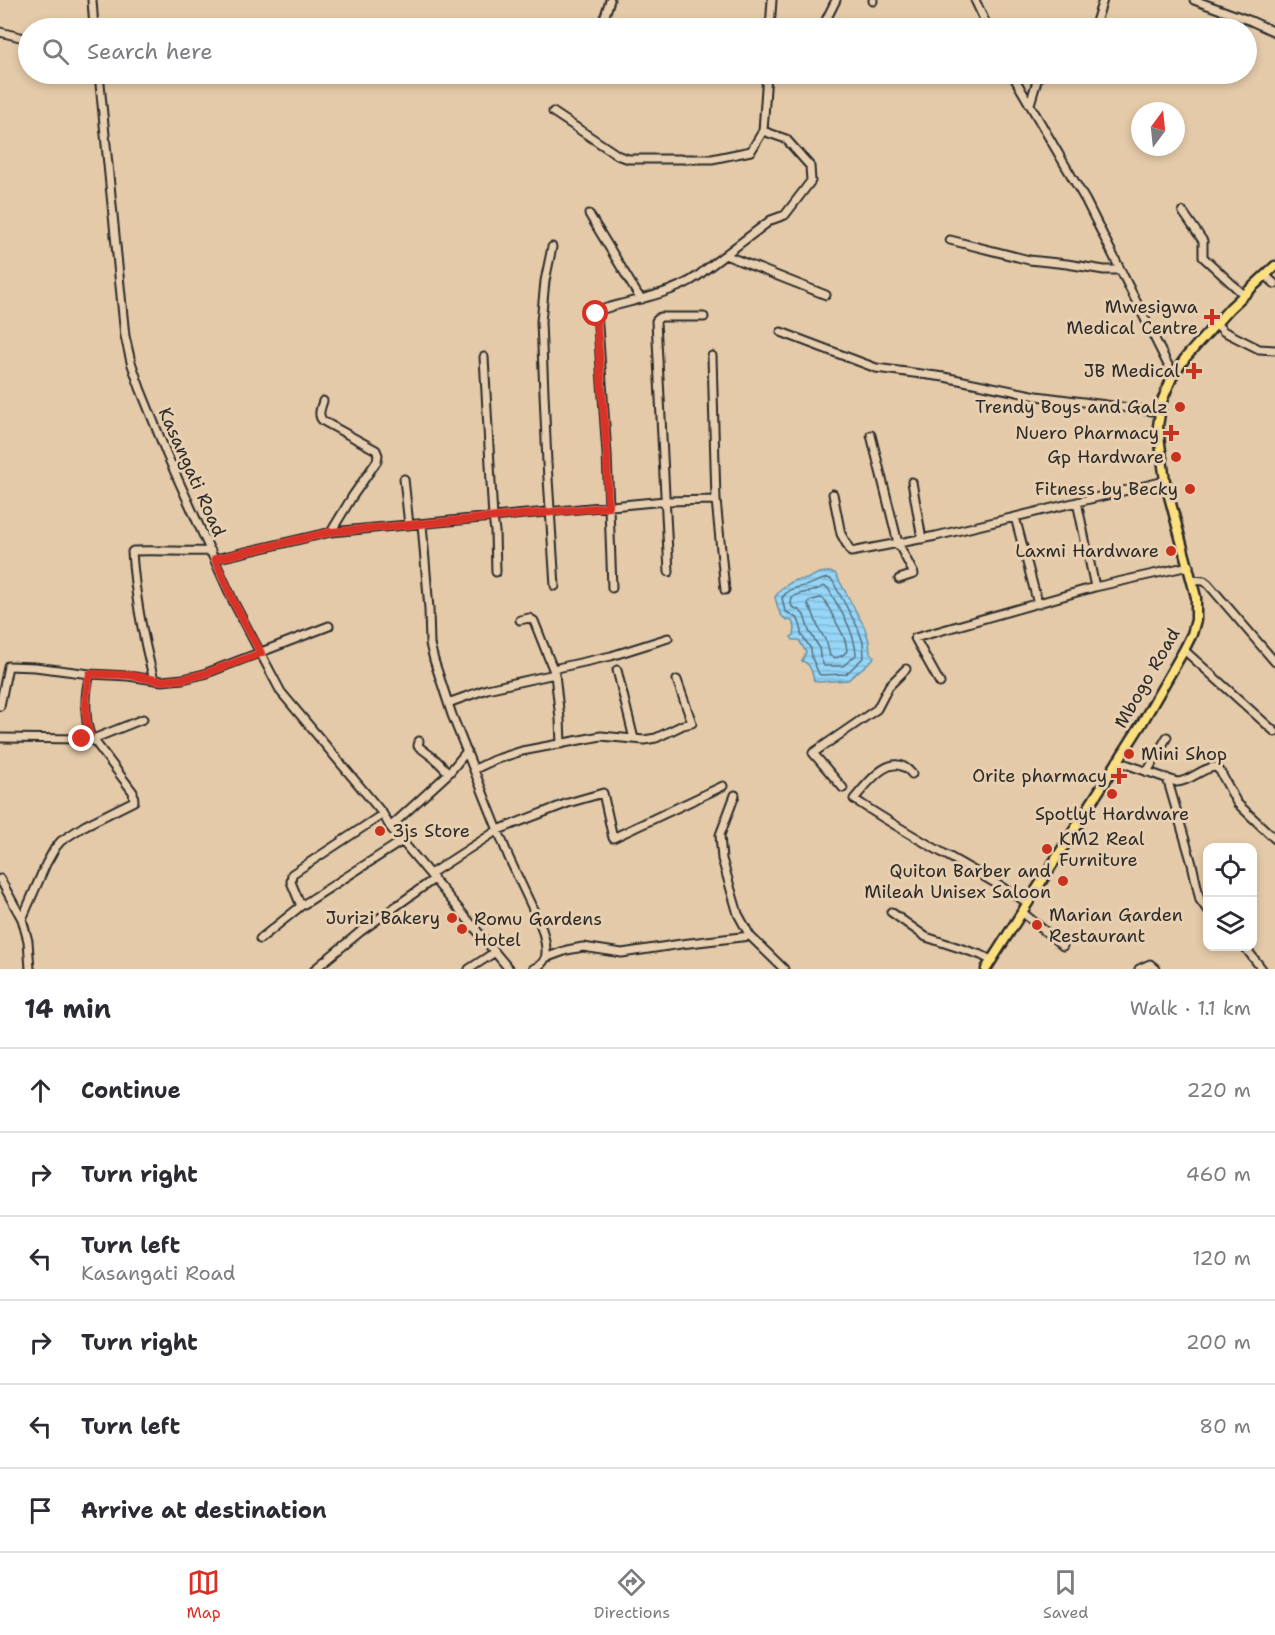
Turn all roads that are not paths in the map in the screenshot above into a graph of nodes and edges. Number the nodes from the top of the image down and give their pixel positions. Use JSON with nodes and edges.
{"nodes":[{"id":1,"x":92,"y":0,"type":"edge"},
{"id":2,"x":610,"y":0,"type":"edge"},
{"id":3,"x":772,"y":0,"type":"edge"},
{"id":4,"x":836,"y":0,"type":"edge"},
{"id":5,"x":975,"y":0,"type":"edge"},
{"id":6,"x":1103,"y":0,"type":"edge"},
{"id":7,"x":1196,"y":0,"type":"edge"},
{"id":8,"x":93,"y":18,"type":"edge"},
{"id":9,"x":604,"y":18,"type":"edge"},
{"id":10,"x":771,"y":18,"type":"edge"},
{"id":11,"x":827,"y":18,"type":"edge"},
{"id":12,"x":983,"y":18,"type":"edge"},
{"id":13,"x":1097,"y":18,"type":"edge"},
{"id":14,"x":1243,"y":18,"type":"edge"},
{"id":15,"x":1257,"y":24,"type":"edge"},
{"id":16,"x":0,"y":32,"type":"edge"},
{"id":17,"x":1275,"y":32,"type":"edge"},
{"id":18,"x":18,"y":36,"type":"edge"},
{"id":19,"x":100,"y":84,"type":"edge"},
{"id":20,"x":766,"y":84,"type":"edge"},
{"id":21,"x":1018,"y":84,"type":"edge"},
{"id":22,"x":1036,"y":84,"type":"edge"},
{"id":23,"x":1030,"y":104,"type":"junction"},
{"id":24,"x":553,"y":112,"type":"dead end"},
{"id":25,"x":763,"y":131,"type":"junction"},
{"id":26,"x":1183,"y":212,"type":"dead end"},
{"id":27,"x":589,"y":214,"type":"dead end"},
{"id":28,"x":950,"y":240,"type":"dead end"},
{"id":29,"x":552,"y":247,"type":"dead end"},
{"id":30,"x":725,"y":255,"type":"junction"},
{"id":31,"x":1275,"y":266,"type":"edge"},
{"id":32,"x":1120,"y":270,"type":"junction"},
{"id":33,"x":1265,"y":276,"type":"junction"},
{"id":34,"x":1275,"y":284,"type":"edge"},
{"id":35,"x":826,"y":295,"type":"dead end"},
{"id":36,"x":1244,"y":295,"type":"junction"},
{"id":37,"x":642,"y":299,"type":"junction"},
{"id":38,"x":704,"y":317,"type":"dead end"},
{"id":39,"x":1216,"y":323,"type":"junction"},
{"id":40,"x":781,"y":332,"type":"dead end"},
{"id":41,"x":1275,"y":350,"type":"edge"},
{"id":42,"x":712,"y":356,"type":"dead end"},
{"id":43,"x":484,"y":357,"type":"dead end"},
{"id":44,"x":1173,"y":375,"type":"junction"},
{"id":45,"x":323,"y":401,"type":"dead end"},
{"id":46,"x":1160,"y":412,"type":"junction"},
{"id":47,"x":871,"y":435,"type":"dead end"},
{"id":48,"x":404,"y":478,"type":"dead end"},
{"id":49,"x":1165,"y":481,"type":"junction"},
{"id":50,"x":912,"y":482,"type":"dead end"},
{"id":51,"x":833,"y":494,"type":"dead end"},
{"id":52,"x":716,"y":500,"type":"junction"},
{"id":53,"x":665,"y":501,"type":"junction"},
{"id":54,"x":1077,"y":502,"type":"junction"},
{"id":55,"x":608,"y":507,"type":"junction"},
{"id":56,"x":550,"y":512,"type":"junction"},
{"id":57,"x":1015,"y":517,"type":"junction"},
{"id":58,"x":493,"y":518,"type":"junction"},
{"id":59,"x":422,"y":524,"type":"junction"},
{"id":60,"x":409,"y":525,"type":"junction"},
{"id":61,"x":331,"y":532,"type":"junction"},
{"id":62,"x":922,"y":539,"type":"junction"},
{"id":63,"x":898,"y":543,"type":"junction"},
{"id":64,"x":211,"y":551,"type":"junction"},
{"id":65,"x":215,"y":559,"type":"junction"},
{"id":66,"x":1189,"y":566,"type":"junction"},
{"id":67,"x":496,"y":572,"type":"dead end"},
{"id":68,"x":669,"y":572,"type":"dead end"},
{"id":69,"x":898,"y":579,"type":"dead end"},
{"id":70,"x":1192,"y":580,"type":"junction"},
{"id":71,"x":555,"y":586,"type":"dead end"},
{"id":72,"x":1095,"y":587,"type":"junction"},
{"id":73,"x":612,"y":588,"type":"dead end"},
{"id":74,"x":724,"y":590,"type":"dead end"},
{"id":75,"x":1038,"y":604,"type":"junction"},
{"id":76,"x":520,"y":620,"type":"dead end"},
{"id":77,"x":328,"y":626,"type":"dead end"},
{"id":78,"x":669,"y":638,"type":"dead end"},
{"id":79,"x":1184,"y":650,"type":"junction"},
{"id":80,"x":261,"y":653,"type":"junction"},
{"id":81,"x":1275,"y":662,"type":"edge"},
{"id":82,"x":4,"y":665,"type":"edge"},
{"id":83,"x":906,"y":669,"type":"dead end"},
{"id":84,"x":617,"y":670,"type":"dead end"},
{"id":85,"x":554,"y":672,"type":"junction"},
{"id":86,"x":90,"y":674,"type":"junction"},
{"id":87,"x":154,"y":680,"type":"junction"},
{"id":88,"x":677,"y":680,"type":"dead end"},
{"id":89,"x":940,"y":683,"type":"dead end"},
{"id":90,"x":448,"y":703,"type":"junction"},
{"id":91,"x":0,"y":706,"type":"edge"},
{"id":92,"x":143,"y":719,"type":"dead end"},
{"id":93,"x":1275,"y":732,"type":"edge"},
{"id":94,"x":91,"y":737,"type":"junction"},
{"id":95,"x":1167,"y":737,"type":"dead end"},
{"id":96,"x":0,"y":738,"type":"edge"},
{"id":97,"x":634,"y":739,"type":"junction"},
{"id":98,"x":419,"y":741,"type":"dead end"},
{"id":99,"x":561,"y":744,"type":"junction"},
{"id":100,"x":467,"y":751,"type":"junction"},
{"id":101,"x":1117,"y":761,"type":"junction"},
{"id":102,"x":475,"y":769,"type":"junction"},
{"id":103,"x":1148,"y":772,"type":"junction"},
{"id":104,"x":449,"y":773,"type":"junction"},
{"id":105,"x":912,"y":774,"type":"dead end"},
{"id":106,"x":1167,"y":778,"type":"junction"},
{"id":107,"x":723,"y":786,"type":"dead end"},
{"id":108,"x":843,"y":788,"type":"dead end"},
{"id":109,"x":735,"y":795,"type":"dead end"},
{"id":110,"x":383,"y":814,"type":"junction"},
{"id":111,"x":390,"y":827,"type":"junction"},
{"id":112,"x":498,"y":830,"type":"junction"},
{"id":113,"x":1275,"y":839,"type":"edge"},
{"id":114,"x":402,"y":841,"type":"junction"},
{"id":115,"x":432,"y":877,"type":"junction"},
{"id":116,"x":0,"y":879,"type":"edge"},
{"id":117,"x":1028,"y":903,"type":"junction"},
{"id":118,"x":1203,"y":904,"type":"edge"},
{"id":119,"x":301,"y":906,"type":"junction"},
{"id":120,"x":891,"y":912,"type":"dead end"},
{"id":121,"x":1022,"y":912,"type":"junction"},
{"id":122,"x":22,"y":919,"type":"junction"},
{"id":123,"x":750,"y":936,"type":"junction"},
{"id":124,"x":260,"y":939,"type":"dead end"},
{"id":125,"x":1063,"y":946,"type":"dead end"},
{"id":126,"x":1248,"y":951,"type":"edge"},
{"id":127,"x":495,"y":952,"type":"junction"},
{"id":128,"x":545,"y":958,"type":"junction"},
{"id":129,"x":991,"y":960,"type":"junction"},
{"id":130,"x":30,"y":969,"type":"edge"},
{"id":131,"x":315,"y":969,"type":"edge"},
{"id":132,"x":469,"y":969,"type":"edge"},
{"id":133,"x":509,"y":969,"type":"edge"},
{"id":134,"x":533,"y":969,"type":"edge"},
{"id":135,"x":784,"y":969,"type":"edge"},
{"id":136,"x":986,"y":969,"type":"edge"},
{"id":137,"x":1139,"y":969,"type":"edge"},
{"id":138,"x":1156,"y":969,"type":"edge"},
{"id":139,"x":1262,"y":969,"type":"edge"}],
"edges":[{"from":1,"to":8,"type":"street"},
{"from":2,"to":9,"type":"street"},
{"from":3,"to":10,"type":"street"},
{"from":4,"to":11,"type":"street"},
{"from":5,"to":12,"type":"street"},
{"from":6,"to":13,"type":"street"},
{"from":7,"to":14,"type":"street"},
{"from":15,"to":17,"type":"street"},
{"from":16,"to":18,"type":"street"},
{"from":19,"to":64,"type":"street","name":"Kasangati Road"},
{"from":20,"to":25,"type":"street"},
{"from":21,"to":23,"type":"street"},
{"from":22,"to":23,"type":"street"},
{"from":23,"to":32,"type":"street"},
{"from":24,"to":25,"type":"street"},
{"from":25,"to":30,"type":"street"},
{"from":26,"to":36,"type":"street"},
{"from":27,"to":37,"type":"street"},
{"from":28,"to":32,"type":"street"},
{"from":29,"to":56,"type":"street"},
{"from":30,"to":35,"type":"street"},
{"from":30,"to":37,"type":"street"},
{"from":31,"to":33,"type":"main road","name":"Mbogo Road"},
{"from":32,"to":44,"type":"street"},
{"from":33,"to":34,"type":"street"},
{"from":33,"to":36,"type":"main road","name":"Mbogo Road"},
{"from":36,"to":39,"type":"main road","name":"Mbogo Road"},
{"from":37,"to":55,"type":"street"},
{"from":38,"to":53,"type":"street"},
{"from":39,"to":41,"type":"street"},
{"from":39,"to":44,"type":"main road","name":"Mbogo Road"},
{"from":40,"to":46,"type":"street"},
{"from":42,"to":52,"type":"street"},
{"from":43,"to":58,"type":"street"},
{"from":44,"to":46,"type":"main road","name":"Mbogo Road"},
{"from":45,"to":61,"type":"street"},
{"from":46,"to":49,"type":"main road","name":"Mbogo Road"},
{"from":47,"to":63,"type":"street"},
{"from":48,"to":60,"type":"street"},
{"from":49,"to":54,"type":"street"},
{"from":49,"to":66,"type":"main road","name":"Mbogo Road"},
{"from":50,"to":62,"type":"street"},
{"from":51,"to":63,"type":"street"},
{"from":52,"to":53,"type":"street"},
{"from":52,"to":74,"type":"street"},
{"from":53,"to":55,"type":"street"},
{"from":53,"to":68,"type":"street"},
{"from":54,"to":57,"type":"street"},
{"from":54,"to":72,"type":"street"},
{"from":55,"to":56,"type":"street"},
{"from":55,"to":73,"type":"street"},
{"from":56,"to":58,"type":"street"},
{"from":56,"to":71,"type":"street"},
{"from":57,"to":62,"type":"street"},
{"from":57,"to":75,"type":"street"},
{"from":58,"to":59,"type":"street"},
{"from":58,"to":67,"type":"street"},
{"from":59,"to":60,"type":"street"},
{"from":59,"to":90,"type":"street"},
{"from":60,"to":61,"type":"street"},
{"from":61,"to":65,"type":"street"},
{"from":62,"to":63,"type":"street"},
{"from":63,"to":69,"type":"street"},
{"from":64,"to":65,"type":"street","name":"Kasangati Road"},
{"from":64,"to":87,"type":"street"},
{"from":65,"to":80,"type":"street","name":"Kasangati Road"},
{"from":66,"to":70,"type":"main road","name":"Mbogo Road"},
{"from":66,"to":72,"type":"street"},
{"from":70,"to":79,"type":"main road","name":"Mbogo Road"},
{"from":70,"to":81,"type":"street"},
{"from":72,"to":75,"type":"street"},
{"from":75,"to":89,"type":"street"},
{"from":76,"to":85,"type":"street"},
{"from":77,"to":80,"type":"street"},
{"from":78,"to":85,"type":"street"},
{"from":79,"to":93,"type":"street"},
{"from":79,"to":101,"type":"main road","name":"Mbogo Road"},
{"from":80,"to":87,"type":"street"},
{"from":80,"to":110,"type":"street","name":"Kasangati Road"},
{"from":82,"to":86,"type":"street"},
{"from":82,"to":91,"type":"street"},
{"from":83,"to":108,"type":"street"},
{"from":84,"to":97,"type":"street"},
{"from":85,"to":90,"type":"street"},
{"from":85,"to":99,"type":"street"},
{"from":86,"to":87,"type":"street"},
{"from":86,"to":94,"type":"street"},
{"from":88,"to":97,"type":"street"},
{"from":90,"to":100,"type":"street"},
{"from":92,"to":94,"type":"street"},
{"from":94,"to":96,"type":"street"},
{"from":94,"to":122,"type":"street"},
{"from":95,"to":103,"type":"street"},
{"from":97,"to":99,"type":"street"},
{"from":98,"to":104,"type":"street"},
{"from":99,"to":102,"type":"street"},
{"from":100,"to":102,"type":"street"},
{"from":100,"to":104,"type":"street"},
{"from":101,"to":103,"type":"street"},
{"from":101,"to":117,"type":"main road","name":"Mbogo Road"},
{"from":102,"to":112,"type":"street"},
{"from":103,"to":106,"type":"street"},
{"from":104,"to":111,"type":"street"},
{"from":105,"to":117,"type":"street"},
{"from":106,"to":113,"type":"street"},
{"from":106,"to":118,"type":"street"},
{"from":107,"to":112,"type":"street"},
{"from":109,"to":123,"type":"street"},
{"from":110,"to":111,"type":"street","name":"Kasangati Road"},
{"from":110,"to":119,"type":"street"},
{"from":111,"to":114,"type":"street","name":"Kasangati Road"},
{"from":112,"to":115,"type":"street"},
{"from":112,"to":128,"type":"street"},
{"from":114,"to":115,"type":"street","name":"Kasangati Road"},
{"from":114,"to":119,"type":"street"},
{"from":115,"to":127,"type":"street","name":"Kasangati Road"},
{"from":115,"to":131,"type":"street"},
{"from":116,"to":122,"type":"street"},
{"from":117,"to":121,"type":"main road","name":"Mbogo Road"},
{"from":119,"to":124,"type":"street"},
{"from":120,"to":129,"type":"street"},
{"from":121,"to":125,"type":"street"},
{"from":121,"to":129,"type":"main road","name":"Mbogo Road"},
{"from":122,"to":130,"type":"street"},
{"from":123,"to":128,"type":"street"},
{"from":123,"to":135,"type":"street"},
{"from":126,"to":139,"type":"street"},
{"from":127,"to":132,"type":"street"},
{"from":127,"to":133,"type":"street","name":"Kasangati Road"},
{"from":128,"to":134,"type":"street"},
{"from":129,"to":136,"type":"main road","name":"Mbogo Road"},
{"from":137,"to":138,"type":"street"}]}
